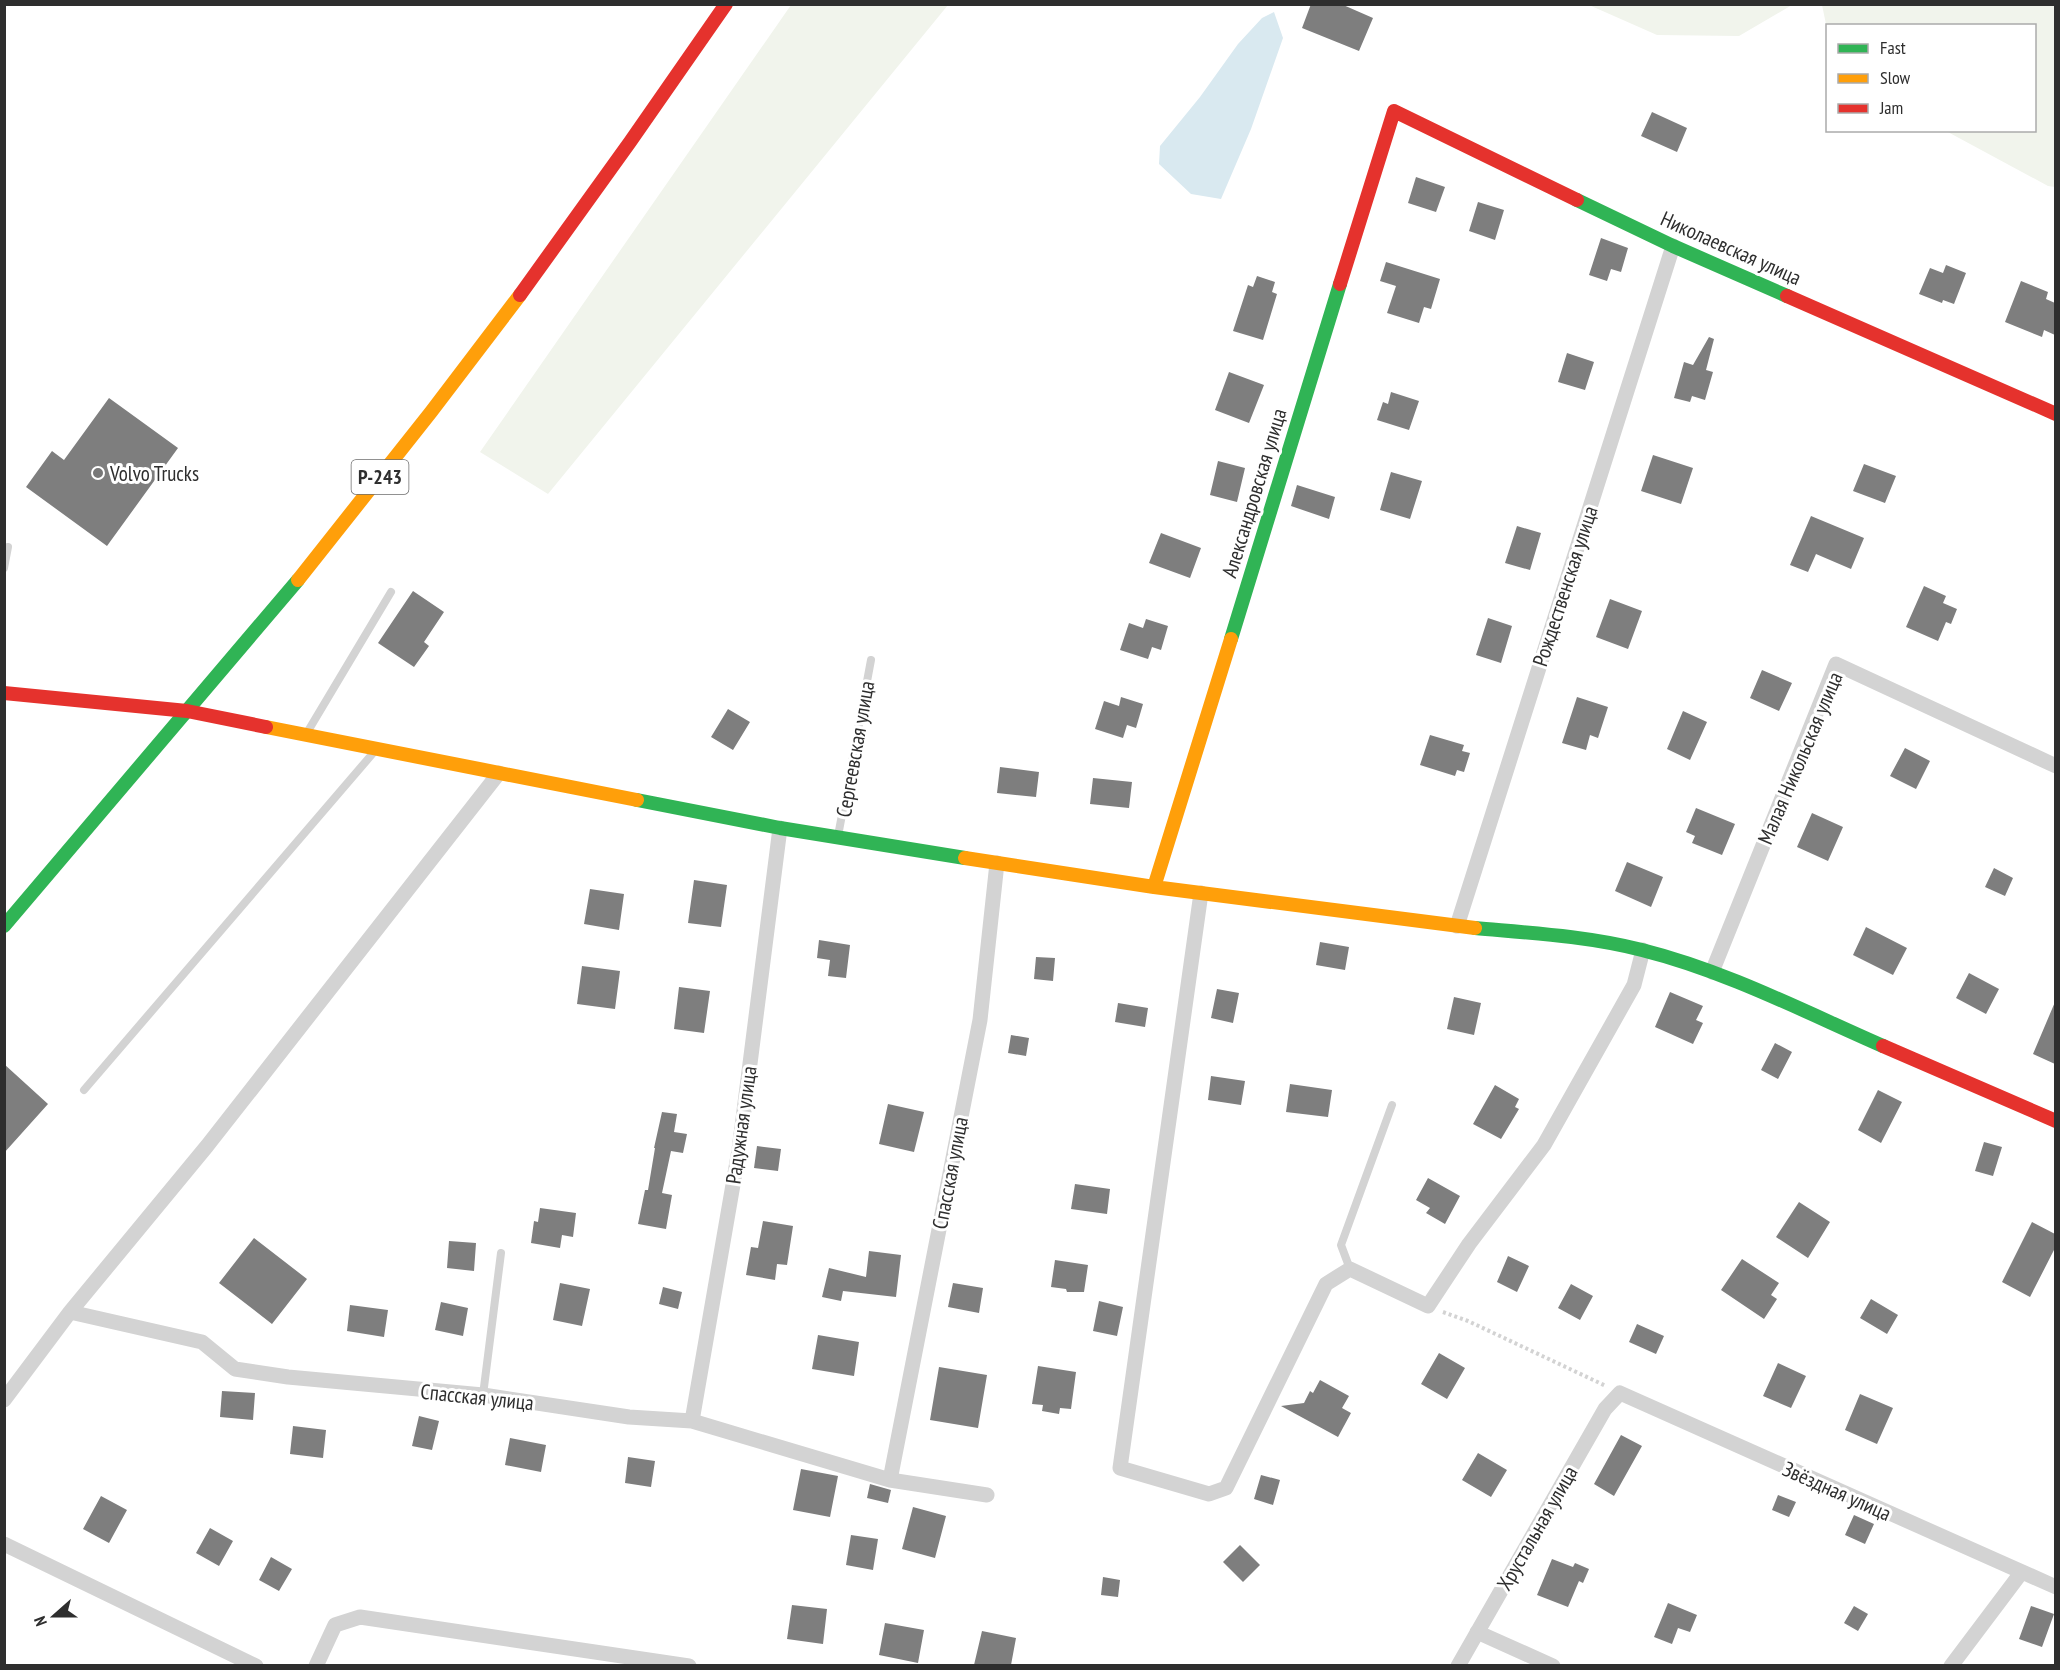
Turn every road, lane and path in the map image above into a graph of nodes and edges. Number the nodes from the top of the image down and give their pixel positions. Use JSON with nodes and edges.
{"nodes":[{"id":1,"x":726,"y":4,"type":"edge"},
{"id":2,"x":1394,"y":111,"type":"joint"},
{"id":3,"x":1673,"y":246,"type":"junction"},
{"id":4,"x":2055,"y":414,"type":"edge"},
{"id":5,"x":8,"y":547,"type":"dead end"},
{"id":6,"x":4,"y":568,"type":"edge"},
{"id":7,"x":390,"y":592,"type":"dead end"},
{"id":8,"x":871,"y":660,"type":"dead end"},
{"id":9,"x":4,"y":693,"type":"edge"},
{"id":10,"x":187,"y":711,"type":"junction"},
{"id":11,"x":305,"y":735,"type":"junction"},
{"id":12,"x":377,"y":749,"type":"junction"},
{"id":13,"x":2055,"y":766,"type":"edge"},
{"id":14,"x":499,"y":773,"type":"junction"},
{"id":15,"x":780,"y":828,"type":"junction"},
{"id":16,"x":838,"y":838,"type":"junction"},
{"id":17,"x":997,"y":863,"type":"junction"},
{"id":18,"x":1154,"y":887,"type":"junction"},
{"id":19,"x":1201,"y":893,"type":"junction"},
{"id":20,"x":4,"y":926,"type":"edge"},
{"id":21,"x":1457,"y":926,"type":"junction"},
{"id":22,"x":1643,"y":950,"type":"junction"},
{"id":23,"x":1712,"y":972,"type":"junction"},
{"id":24,"x":84,"y":1090,"type":"dead end"},
{"id":25,"x":1392,"y":1105,"type":"dead end"},
{"id":26,"x":2055,"y":1121,"type":"edge"},
{"id":27,"x":501,"y":1253,"type":"dead end"},
{"id":28,"x":1350,"y":1269,"type":"junction"},
{"id":29,"x":1428,"y":1306,"type":"junction"},
{"id":30,"x":70,"y":1312,"type":"junction"},
{"id":31,"x":1620,"y":1393,"type":"junction"},
{"id":32,"x":483,"y":1395,"type":"junction"},
{"id":33,"x":4,"y":1400,"type":"edge"},
{"id":34,"x":692,"y":1420,"type":"junction"},
{"id":35,"x":890,"y":1480,"type":"junction"},
{"id":36,"x":987,"y":1495,"type":"dead end"},
{"id":37,"x":4,"y":1544,"type":"edge"},
{"id":38,"x":2021,"y":1573,"type":"junction"},
{"id":39,"x":2055,"y":1587,"type":"edge"},
{"id":40,"x":1477,"y":1632,"type":"junction"},
{"id":41,"x":256,"y":1665,"type":"edge"},
{"id":42,"x":316,"y":1665,"type":"edge"},
{"id":43,"x":689,"y":1665,"type":"edge"},
{"id":44,"x":1458,"y":1665,"type":"edge"},
{"id":45,"x":1553,"y":1665,"type":"edge"},
{"id":46,"x":1952,"y":1665,"type":"edge"}],
"edges":[{"from":1,"to":10,"type":"main road","number":"Р-243"},
{"from":2,"to":3,"type":"main road","name":"Николаевская улица"},
{"from":2,"to":18,"type":"main road","name":"Александровская улица"},
{"from":3,"to":4,"type":"main road","name":"Николаевская улица"},
{"from":3,"to":21,"type":"street","name":"Рождественская улица"},
{"from":5,"to":6,"type":"lane"},
{"from":7,"to":11,"type":"lane"},
{"from":8,"to":16,"type":"lane","name":"Сергеевская улица"},
{"from":9,"to":10,"type":"main road"},
{"from":10,"to":11,"type":"main road"},
{"from":10,"to":20,"type":"main road","number":"Р-243"},
{"from":11,"to":12,"type":"main road"},
{"from":12,"to":14,"type":"main road"},
{"from":12,"to":24,"type":"lane"},
{"from":13,"to":23,"type":"street","name":"Малая Никольская улица"},
{"from":14,"to":15,"type":"main road"},
{"from":14,"to":30,"type":"street"},
{"from":15,"to":16,"type":"main road"},
{"from":15,"to":34,"type":"street","name":"Радужная улица"},
{"from":16,"to":17,"type":"main road"},
{"from":17,"to":18,"type":"main road"},
{"from":17,"to":35,"type":"street","name":"Спасская улица"},
{"from":18,"to":19,"type":"main road"},
{"from":19,"to":21,"type":"main road"},
{"from":19,"to":28,"type":"street"},
{"from":21,"to":22,"type":"main road"},
{"from":22,"to":23,"type":"main road"},
{"from":22,"to":29,"type":"street"},
{"from":23,"to":26,"type":"main road"},
{"from":25,"to":28,"type":"lane"},
{"from":27,"to":32,"type":"lane"},
{"from":28,"to":29,"type":"street"},
{"from":29,"to":31,"type":"path"},
{"from":30,"to":32,"type":"street","name":"Спасская улица"},
{"from":30,"to":33,"type":"street"},
{"from":31,"to":38,"type":"street","name":"Звёздная улица"},
{"from":31,"to":40,"type":"street","name":"Хрустальная улица"},
{"from":32,"to":34,"type":"street","name":"Спасская улица"},
{"from":34,"to":35,"type":"street","name":"Спасская улица"},
{"from":35,"to":36,"type":"street","name":"Спасская улица"},
{"from":37,"to":41,"type":"street"},
{"from":38,"to":39,"type":"street","name":"Звёздная улица"},
{"from":38,"to":46,"type":"street"},
{"from":40,"to":44,"type":"street","name":"Хрустальная улица"},
{"from":40,"to":45,"type":"street"},
{"from":42,"to":43,"type":"street"}]}
